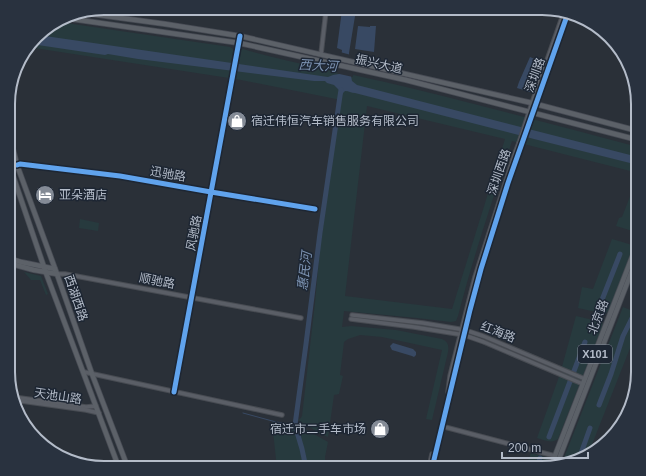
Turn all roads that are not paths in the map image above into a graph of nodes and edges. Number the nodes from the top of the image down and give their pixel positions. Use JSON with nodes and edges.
{"nodes":[{"id":1,"x":101,"y":15,"type":"edge"},
{"id":2,"x":325,"y":15,"type":"edge"},
{"id":3,"x":562,"y":18,"type":"edge"},
{"id":4,"x":566,"y":19,"type":"edge"},
{"id":5,"x":76,"y":20,"type":"edge"},
{"id":6,"x":240,"y":36,"type":"junction"},
{"id":7,"x":239,"y":43,"type":"junction"},
{"id":8,"x":321,"y":54,"type":"junction"},
{"id":9,"x":534,"y":103,"type":"junction"},
{"id":10,"x":531,"y":112,"type":"junction"},
{"id":11,"x":631,"y":129,"type":"edge"},
{"id":12,"x":631,"y":138,"type":"edge"},
{"id":13,"x":521,"y":142,"type":"joint"},
{"id":14,"x":15,"y":157,"type":"edge"},
{"id":15,"x":17,"y":165,"type":"junction"},
{"id":16,"x":15,"y":181,"type":"edge"},
{"id":17,"x":211,"y":192,"type":"junction"},
{"id":18,"x":315,"y":209,"type":"dead end"},
{"id":19,"x":15,"y":260,"type":"edge"},
{"id":20,"x":631,"y":260,"type":"edge"},
{"id":21,"x":15,"y":266,"type":"edge"},
{"id":22,"x":45,"y":268,"type":"junction"},
{"id":23,"x":55,"y":269,"type":"junction"},
{"id":24,"x":46,"y":273,"type":"junction"},
{"id":25,"x":631,"y":273,"type":"edge"},
{"id":26,"x":57,"y":274,"type":"junction"},
{"id":27,"x":192,"y":298,"type":"junction"},
{"id":28,"x":352,"y":315,"type":"dead end"},
{"id":29,"x":301,"y":318,"type":"dead end"},
{"id":30,"x":351,"y":319,"type":"dead end"},
{"id":31,"x":463,"y":330,"type":"junction"},
{"id":32,"x":462,"y":335,"type":"junction"},
{"id":33,"x":84,"y":372,"type":"junction"},
{"id":34,"x":92,"y":374,"type":"junction"},
{"id":35,"x":585,"y":379,"type":"junction"},
{"id":36,"x":583,"y":384,"type":"junction"},
{"id":37,"x":174,"y":392,"type":"junction"},
{"id":38,"x":19,"y":399,"type":"edge"},
{"id":39,"x":19,"y":399,"type":"edge"},
{"id":40,"x":96,"y":406,"type":"junction"},
{"id":41,"x":99,"y":413,"type":"junction"},
{"id":42,"x":282,"y":415,"type":"dead end"},
{"id":43,"x":442,"y":426,"type":"junction"},
{"id":44,"x":555,"y":456,"type":"junction"},
{"id":45,"x":559,"y":459,"type":"edge"},
{"id":46,"x":553,"y":460,"type":"edge"},
{"id":47,"x":117,"y":461,"type":"edge"},
{"id":48,"x":125,"y":461,"type":"edge"},
{"id":49,"x":432,"y":461,"type":"edge"},
{"id":50,"x":432,"y":461,"type":"edge"}],
"edges":[{"from":1,"to":6,"type":"main road","name":"振兴大道"},
{"from":2,"to":8,"type":"street"},
{"from":3,"to":9,"type":"street","name":"深圳路"},
{"from":4,"to":9,"type":"street","name":"深圳路"},
{"from":5,"to":7,"type":"main road","name":"振兴大道"},
{"from":6,"to":7,"type":"street","name":"风驰路"},
{"from":6,"to":8,"type":"main road","name":"振兴大道"},
{"from":7,"to":10,"type":"main road","name":"振兴大道"},
{"from":7,"to":17,"type":"street","name":"风驰路"},
{"from":8,"to":9,"type":"main road","name":"振兴大道"},
{"from":9,"to":10,"type":"street","name":"深圳路"},
{"from":9,"to":11,"type":"main road","name":"振兴大道"},
{"from":10,"to":12,"type":"main road","name":"振兴大道"},
{"from":10,"to":13,"type":"street","name":"深圳路"},
{"from":13,"to":31,"type":"street","name":"深圳西路"},
{"from":14,"to":15,"type":"main road","name":"西湖西路"},
{"from":15,"to":17,"type":"street","name":"迅驰路"},
{"from":15,"to":23,"type":"main road","name":"西湖西路"},
{"from":16,"to":22,"type":"main road","name":"西湖西路"},
{"from":17,"to":18,"type":"street","name":"迅驰路"},
{"from":17,"to":27,"type":"street","name":"风驰路"},
{"from":19,"to":22,"type":"main road"},
{"from":20,"to":35,"type":"main road","name":"北京路","number":"X101"},
{"from":21,"to":24,"type":"main road"},
{"from":22,"to":23,"type":"main road"},
{"from":22,"to":24,"type":"main road","name":"西湖西路"},
{"from":23,"to":26,"type":"main road","name":"西湖西路"},
{"from":24,"to":26,"type":"main road"},
{"from":24,"to":33,"type":"main road","name":"西湖西路"},
{"from":25,"to":45,"type":"main road","name":"北京路","number":"X101"},
{"from":26,"to":27,"type":"street","name":"顺驰路"},
{"from":26,"to":34,"type":"main road","name":"西湖西路"},
{"from":27,"to":29,"type":"street","name":"顺驰路"},
{"from":27,"to":37,"type":"street","name":"风驰路"},
{"from":28,"to":31,"type":"street","name":"红海路"},
{"from":30,"to":32,"type":"street","name":"红海路"},
{"from":31,"to":32,"type":"street","name":"深圳西路"},
{"from":31,"to":35,"type":"street","name":"红海路"},
{"from":32,"to":36,"type":"street","name":"红海路"},
{"from":32,"to":43,"type":"street","name":"深圳西路"},
{"from":32,"to":49,"type":"street","name":"深圳西路"},
{"from":33,"to":34,"type":"street"},
{"from":33,"to":40,"type":"main road","name":"西湖西路"},
{"from":34,"to":37,"type":"street"},
{"from":34,"to":48,"type":"main road","name":"西湖西路"},
{"from":35,"to":36,"type":"main road","name":"北京路","number":"X101"},
{"from":36,"to":44,"type":"main road","name":"北京路","number":"X101"},
{"from":37,"to":42,"type":"street"},
{"from":38,"to":40,"type":"street","name":"天池山路"},
{"from":39,"to":41,"type":"street","name":"天池山路"},
{"from":40,"to":41,"type":"main road","name":"西湖西路"},
{"from":41,"to":47,"type":"main road","name":"西湖西路"},
{"from":43,"to":44,"type":"street"},
{"from":43,"to":50,"type":"street","name":"深圳西路"},
{"from":44,"to":46,"type":"main road","name":"北京路","number":"X101"}]}
